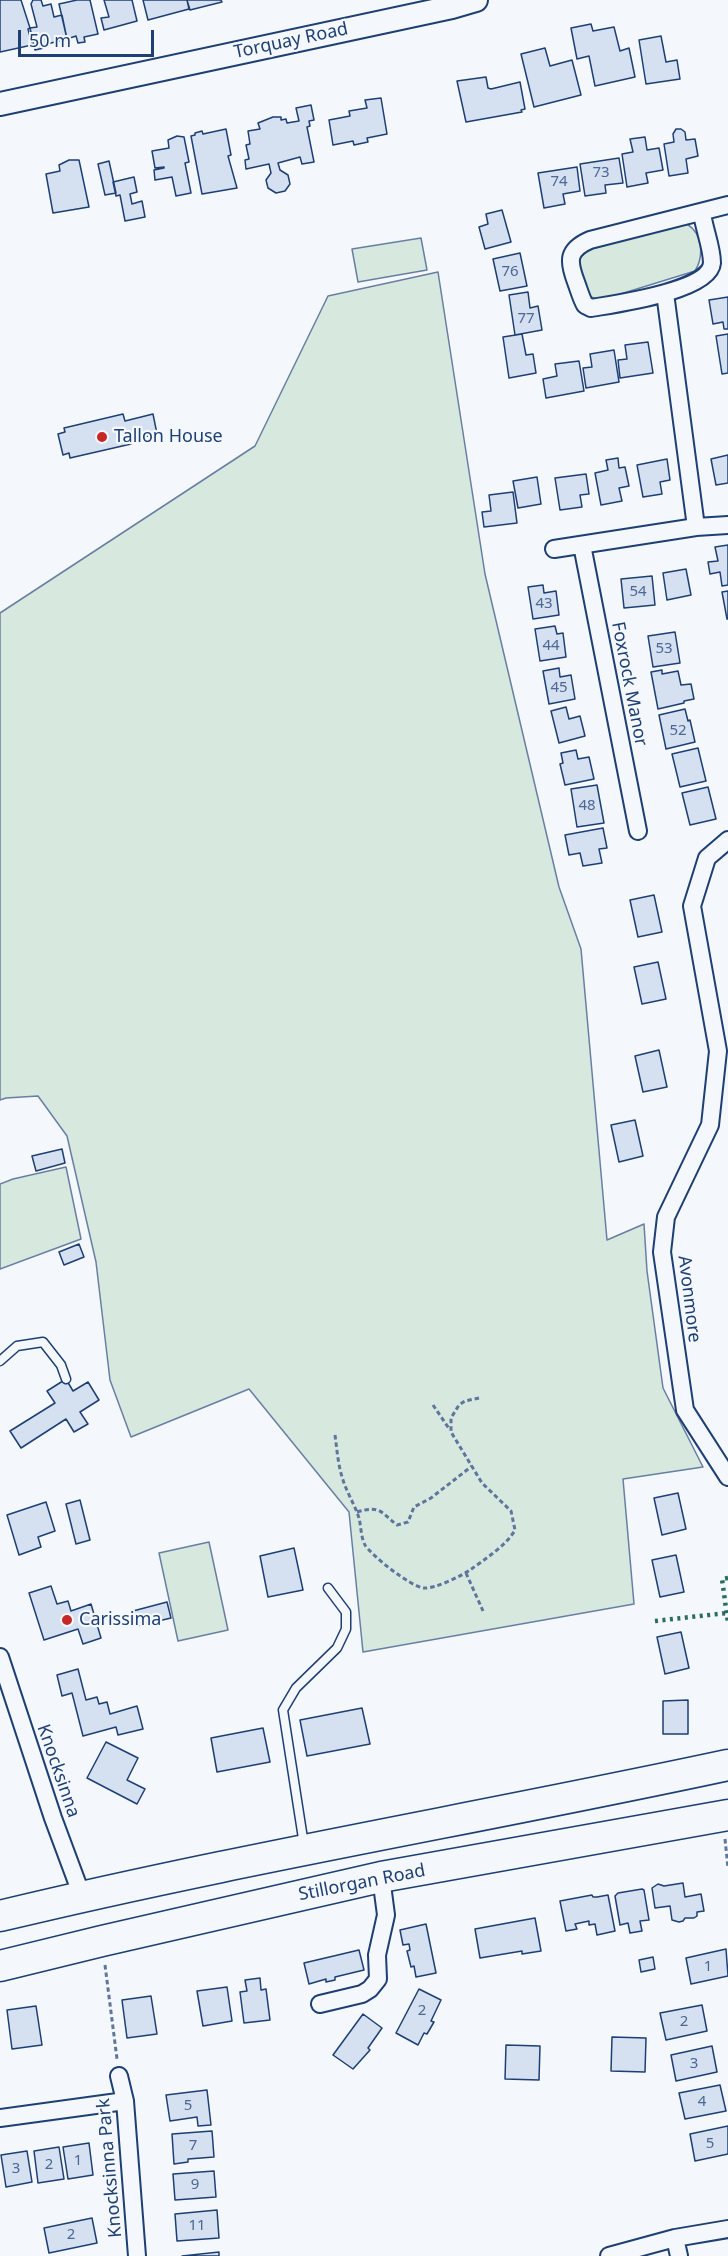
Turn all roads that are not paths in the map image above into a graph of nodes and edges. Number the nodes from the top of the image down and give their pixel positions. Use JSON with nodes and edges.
{"nodes":[{"id":1,"x":476,"y":0,"type":"edge"},
{"id":2,"x":0,"y":104,"type":"edge"},
{"id":3,"x":728,"y":205,"type":"edge"},
{"id":4,"x":702,"y":213,"type":"junction"},
{"id":5,"x":666,"y":293,"type":"junction"},
{"id":6,"x":728,"y":525,"type":"edge"},
{"id":7,"x":696,"y":526,"type":"junction"},
{"id":8,"x":582,"y":545,"type":"junction"},
{"id":9,"x":554,"y":549,"type":"dead end"},
{"id":10,"x":638,"y":831,"type":"dead end"},
{"id":11,"x":728,"y":840,"type":"edge"},
{"id":12,"x":723,"y":1050,"type":"edge"},
{"id":13,"x":0,"y":1361,"type":"edge"},
{"id":14,"x":66,"y":1379,"type":"dead end"},
{"id":15,"x":728,"y":1477,"type":"edge"},
{"id":16,"x":328,"y":1588,"type":"dead end"},
{"id":17,"x":0,"y":1658,"type":"edge"},
{"id":18,"x":728,"y":1765,"type":"edge"},
{"id":19,"x":724,"y":1816,"type":"edge"},
{"id":20,"x":304,"y":1849,"type":"junction"},
{"id":21,"x":381,"y":1877,"type":"junction"},
{"id":22,"x":82,"y":1896,"type":"junction"},
{"id":23,"x":0,"y":1916,"type":"edge"},
{"id":24,"x":0,"y":1966,"type":"edge"},
{"id":25,"x":320,"y":2004,"type":"dead end"},
{"id":26,"x":119,"y":2076,"type":"road end"},
{"id":27,"x":125,"y":2101,"type":"junction"},
{"id":28,"x":0,"y":2118,"type":"edge"},
{"id":29,"x":728,"y":2229,"type":"edge"},
{"id":30,"x":675,"y":2238,"type":"junction"},
{"id":31,"x":137,"y":2256,"type":"edge"},
{"id":32,"x":609,"y":2256,"type":"edge"},
{"id":33,"x":679,"y":2256,"type":"edge"}],
"edges":[{"from":1,"to":2,"type":"street","name":"Torquay Road"},
{"from":3,"to":4,"type":"street"},
{"from":4,"to":5,"type":"street"},
{"from":4,"to":5,"type":"street"},
{"from":5,"to":7,"type":"street"},
{"from":6,"to":7,"type":"street"},
{"from":7,"to":8,"type":"street"},
{"from":8,"to":9,"type":"street"},
{"from":8,"to":10,"type":"street","name":"Foxrock Manor"},
{"from":11,"to":12,"type":"street","name":"Avonmore"},
{"from":12,"to":15,"type":"street","name":"Avonmore"},
{"from":13,"to":14,"type":"lane"},
{"from":16,"to":20,"type":"lane"},
{"from":17,"to":22,"type":"street","name":"Knocksinna"},
{"from":18,"to":20,"type":"highway"},
{"from":19,"to":21,"type":"highway","name":"Stillorgan Road"},
{"from":20,"to":22,"type":"highway"},
{"from":21,"to":24,"type":"highway","name":"Stillorgan Road"},
{"from":21,"to":25,"type":"street"},
{"from":22,"to":23,"type":"highway"},
{"from":26,"to":27,"type":"street","name":"Knocksinna Park"},
{"from":27,"to":28,"type":"street"},
{"from":27,"to":31,"type":"street","name":"Knocksinna Park"},
{"from":29,"to":30,"type":"street"},
{"from":30,"to":32,"type":"street"},
{"from":30,"to":33,"type":"street"}]}
